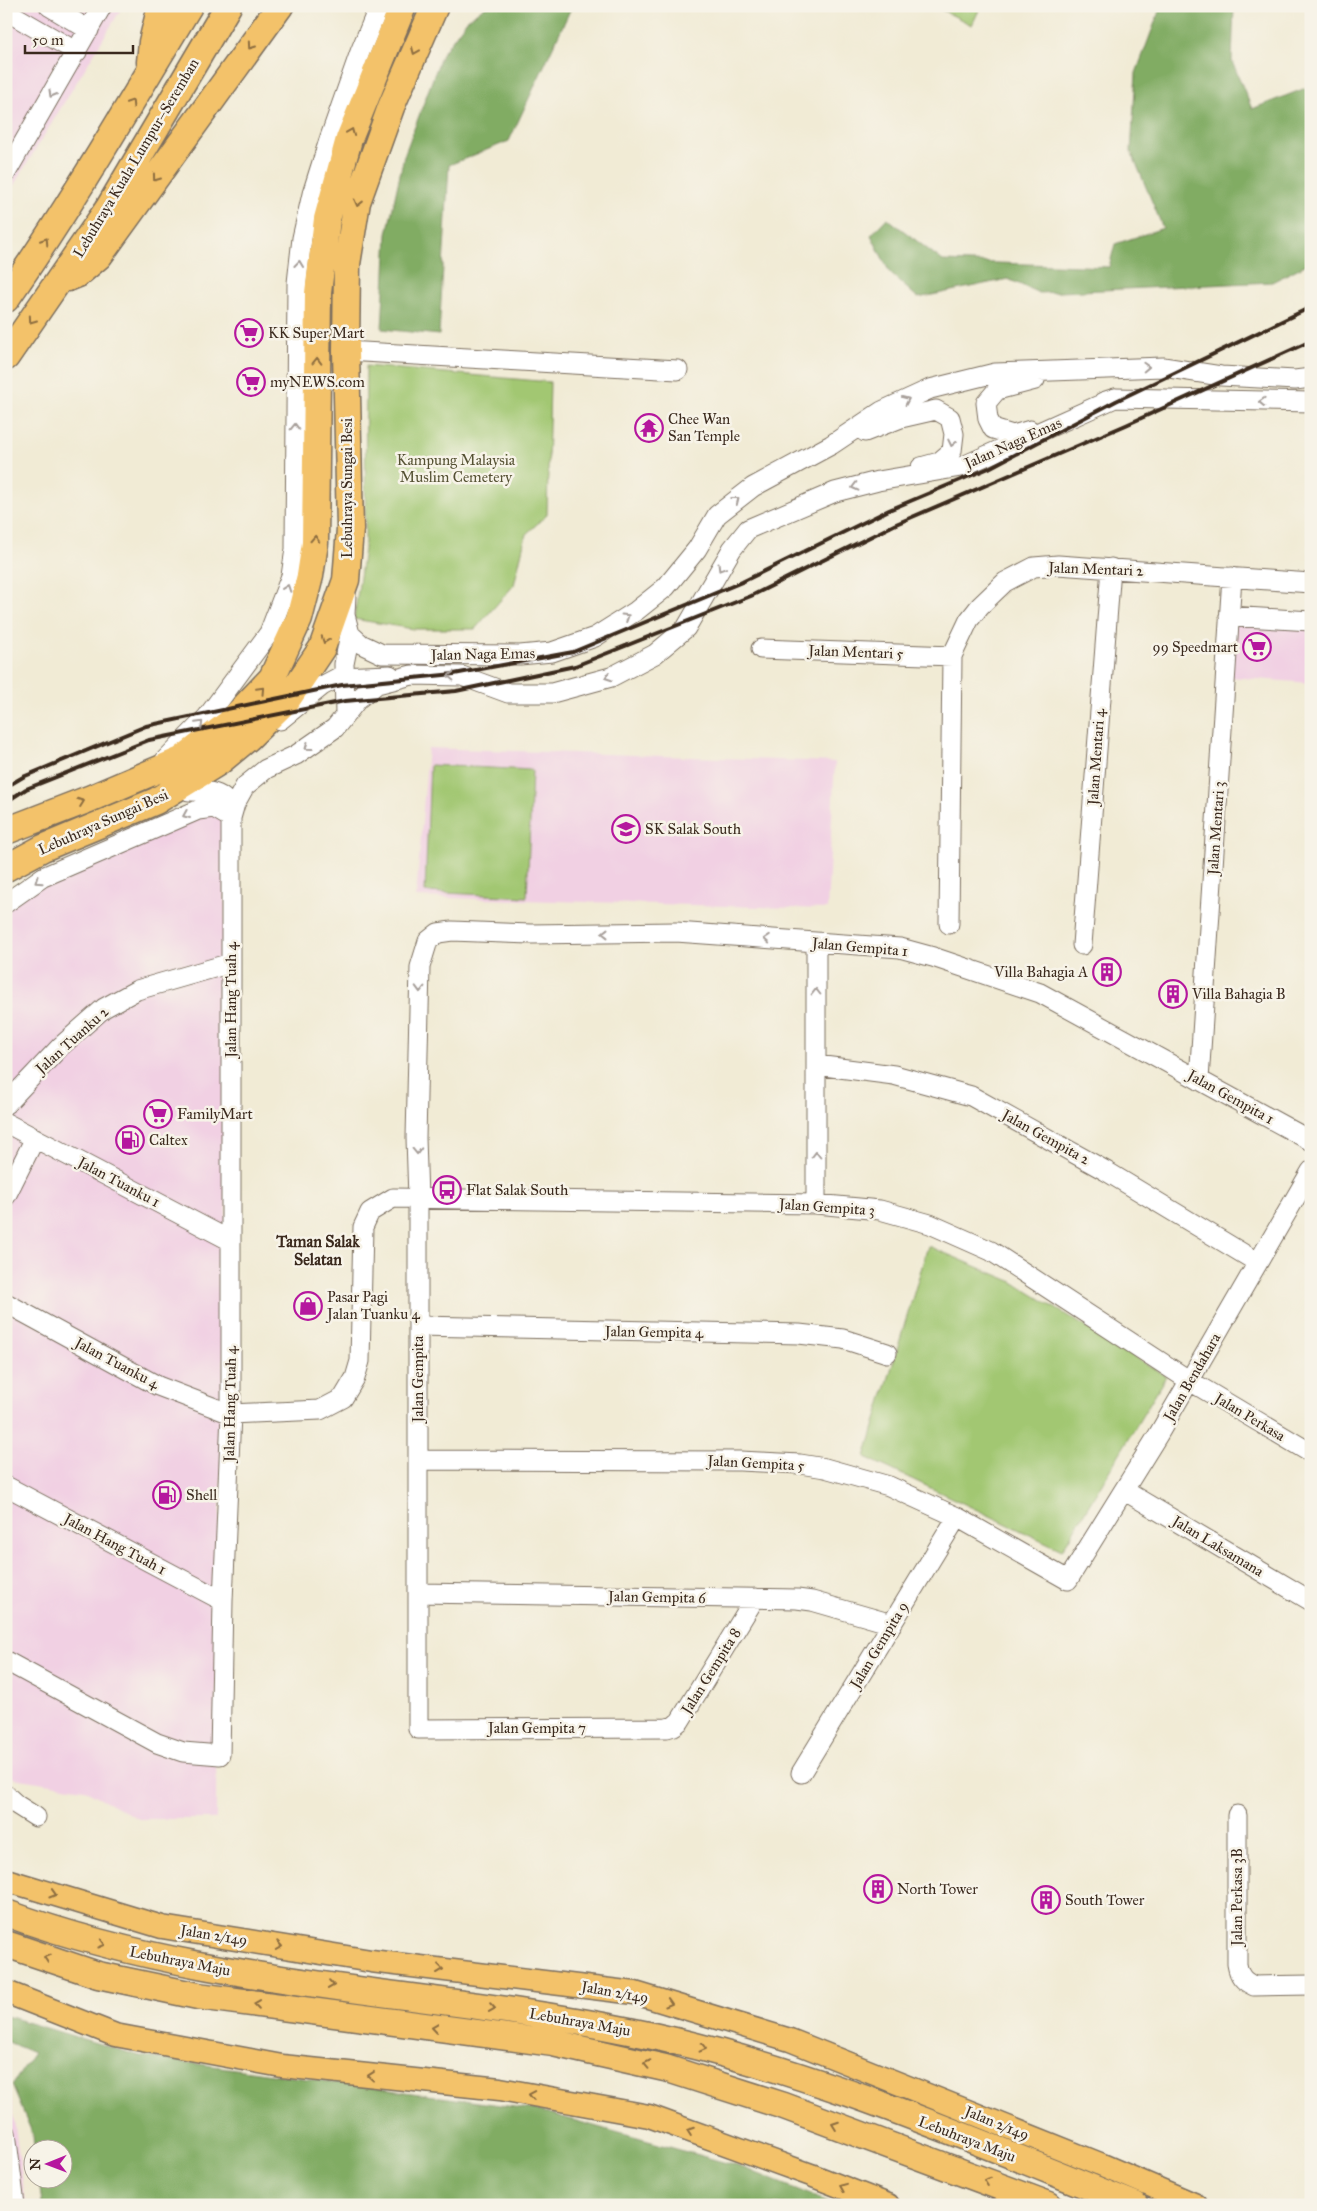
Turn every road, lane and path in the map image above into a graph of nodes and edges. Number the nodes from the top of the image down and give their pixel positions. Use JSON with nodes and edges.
{"nodes":[{"id":1,"x":49,"y":6,"type":"edge"},
{"id":2,"x":102,"y":6,"type":"edge"},
{"id":3,"x":161,"y":6,"type":"edge"},
{"id":4,"x":189,"y":6,"type":"edge"},
{"id":5,"x":228,"y":6,"type":"edge"},
{"id":6,"x":280,"y":6,"type":"edge"},
{"id":7,"x":379,"y":6,"type":"edge"},
{"id":8,"x":403,"y":6,"type":"edge"},
{"id":9,"x":435,"y":6,"type":"edge"},
{"id":10,"x":6,"y":11,"type":"edge"},
{"id":11,"x":89,"y":30,"type":"junction"},
{"id":12,"x":77,"y":52,"type":"junction"},
{"id":13,"x":149,"y":75,"type":"junction"},
{"id":14,"x":6,"y":174,"type":"edge"},
{"id":15,"x":58,"y":282,"type":"junction"},
{"id":16,"x":6,"y":299,"type":"edge"},
{"id":17,"x":346,"y":351,"type":"junction"},
{"id":18,"x":6,"y":357,"type":"edge"},
{"id":19,"x":1098,"y":369,"type":"junction"},
{"id":20,"x":678,"y":370,"type":"dead end"},
{"id":21,"x":1303,"y":379,"type":"edge"},
{"id":22,"x":1115,"y":398,"type":"junction"},
{"id":23,"x":1311,"y":402,"type":"edge"},
{"id":24,"x":831,"y":445,"type":"junction"},
{"id":25,"x":878,"y":481,"type":"junction"},
{"id":26,"x":1111,"y":568,"type":"junction"},
{"id":27,"x":1232,"y":577,"type":"junction"},
{"id":28,"x":346,"y":580,"type":"junction"},
{"id":29,"x":1311,"y":583,"type":"edge"},
{"id":30,"x":1229,"y":616,"type":"junction"},
{"id":31,"x":1311,"y":621,"type":"edge"},
{"id":32,"x":355,"y":639,"type":"junction"},
{"id":33,"x":761,"y":649,"type":"dead end"},
{"id":34,"x":952,"y":656,"type":"junction"},
{"id":35,"x":412,"y":674,"type":"junction"},
{"id":36,"x":344,"y":676,"type":"junction"},
{"id":37,"x":345,"y":715,"type":"junction"},
{"id":38,"x":154,"y":772,"type":"junction"},
{"id":39,"x":189,"y":791,"type":"junction"},
{"id":40,"x":156,"y":801,"type":"junction"},
{"id":41,"x":231,"y":818,"type":"junction"},
{"id":42,"x":35,"y":819,"type":"junction"},
{"id":43,"x":6,"y":831,"type":"edge"},
{"id":44,"x":6,"y":841,"type":"edge"},
{"id":45,"x":6,"y":868,"type":"edge"},
{"id":46,"x":6,"y":903,"type":"edge"},
{"id":47,"x":949,"y":924,"type":"dead end"},
{"id":48,"x":428,"y":941,"type":"joint"},
{"id":49,"x":816,"y":943,"type":"junction"},
{"id":50,"x":1082,"y":945,"type":"dead end"},
{"id":51,"x":231,"y":963,"type":"junction"},
{"id":52,"x":816,"y":1065,"type":"junction"},
{"id":53,"x":1199,"y":1080,"type":"junction"},
{"id":54,"x":6,"y":1104,"type":"edge"},
{"id":55,"x":6,"y":1123,"type":"edge"},
{"id":56,"x":35,"y":1138,"type":"junction"},
{"id":57,"x":1311,"y":1141,"type":"edge"},
{"id":58,"x":1311,"y":1171,"type":"edge"},
{"id":59,"x":6,"y":1196,"type":"edge"},
{"id":60,"x":418,"y":1198,"type":"junction"},
{"id":61,"x":816,"y":1204,"type":"junction"},
{"id":62,"x":231,"y":1241,"type":"junction"},
{"id":63,"x":1257,"y":1262,"type":"junction"},
{"id":64,"x":6,"y":1304,"type":"edge"},
{"id":65,"x":418,"y":1326,"type":"junction"},
{"id":66,"x":887,"y":1352,"type":"dead end"},
{"id":67,"x":1190,"y":1381,"type":"junction"},
{"id":68,"x":231,"y":1414,"type":"junction"},
{"id":69,"x":1311,"y":1453,"type":"edge"},
{"id":70,"x":418,"y":1460,"type":"junction"},
{"id":71,"x":6,"y":1486,"type":"edge"},
{"id":72,"x":1125,"y":1491,"type":"junction"},
{"id":73,"x":956,"y":1517,"type":"junction"},
{"id":74,"x":1068,"y":1580,"type":"joint"},
{"id":75,"x":418,"y":1594,"type":"junction"},
{"id":76,"x":755,"y":1598,"type":"junction"},
{"id":77,"x":1311,"y":1600,"type":"edge"},
{"id":78,"x":223,"y":1601,"type":"junction"},
{"id":79,"x":892,"y":1624,"type":"junction"},
{"id":80,"x":6,"y":1661,"type":"edge"},
{"id":81,"x":656,"y":1728,"type":"joint"},
{"id":82,"x":418,"y":1729,"type":"joint"},
{"id":83,"x":801,"y":1774,"type":"dead end"},
{"id":84,"x":6,"y":1795,"type":"edge"},
{"id":85,"x":1237,"y":1815,"type":"dead end"},
{"id":86,"x":36,"y":1817,"type":"dead end"},
{"id":87,"x":6,"y":1880,"type":"edge"},
{"id":88,"x":6,"y":1913,"type":"edge"},
{"id":89,"x":6,"y":1944,"type":"edge"},
{"id":90,"x":1311,"y":1984,"type":"edge"},
{"id":91,"x":6,"y":1992,"type":"edge"},
{"id":92,"x":6,"y":2133,"type":"edge"},
{"id":93,"x":16,"y":2205,"type":"edge"},
{"id":94,"x":888,"y":2205,"type":"edge"},
{"id":95,"x":1049,"y":2205,"type":"edge"},
{"id":96,"x":1135,"y":2205,"type":"edge"},
{"id":97,"x":1196,"y":2205,"type":"edge"}],
"edges":[{"from":1,"to":11,"type":"street"},
{"from":2,"to":11,"type":"street"},
{"from":3,"to":13,"type":"highway"},
{"from":4,"to":13,"type":"highway","name":"Lebuhraya Kuala Lumpur–Seremban"},
{"from":5,"to":15,"type":"highway","name":"Lebuhraya Kuala Lumpur–Seremban"},
{"from":6,"to":15,"type":"highway","one_way":true},
{"from":38,"to":7,"type":"street","one_way":true},
{"from":38,"to":8,"type":"highway","name":"Lebuhraya Sungai Besi","one_way":true},
{"from":9,"to":17,"type":"highway","name":"Lebuhraya Sungai Besi","one_way":true},
{"from":10,"to":12,"type":"street"},
{"from":11,"to":12,"type":"street"},
{"from":12,"to":14,"type":"street","one_way":true},
{"from":16,"to":13,"type":"highway","name":"Lebuhraya Kuala Lumpur–Seremban","one_way":true},
{"from":15,"to":18,"type":"highway","name":"Lebuhraya Kuala Lumpur–Seremban","one_way":true},
{"from":17,"to":20,"type":"street"},
{"from":17,"to":28,"type":"highway","name":"Lebuhraya Sungai Besi"},
{"from":19,"to":21,"type":"street","name":"Jalan Naga Emas","one_way":true},
{"from":19,"to":22,"type":"street","name":"Jalan Naga Emas"},
{"from":24,"to":19,"type":"street","name":"Jalan Naga Emas","one_way":true},
{"from":23,"to":22,"type":"street","name":"Jalan Naga Emas","one_way":true},
{"from":22,"to":25,"type":"street","name":"Jalan Naga Emas"},
{"from":24,"to":25,"type":"street","name":"Jalan Naga Emas","one_way":true},
{"from":32,"to":24,"type":"street","name":"Jalan Naga Emas","one_way":true},
{"from":25,"to":35,"type":"street","name":"Jalan Naga Emas","one_way":true},
{"from":26,"to":27,"type":"street","name":"Jalan Mentari 2"},
{"from":26,"to":34,"type":"street","name":"Jalan Mentari 2"},
{"from":26,"to":50,"type":"street","name":"Jalan Mentari 4"},
{"from":27,"to":29,"type":"street","name":"Jalan Mentari 2"},
{"from":27,"to":30,"type":"street","name":"Jalan Mentari 3"},
{"from":28,"to":32,"type":"street"},
{"from":28,"to":40,"type":"highway","name":"Lebuhraya Sungai Besi","one_way":true},
{"from":30,"to":31,"type":"street"},
{"from":30,"to":53,"type":"street","name":"Jalan Mentari 3"},
{"from":32,"to":36,"type":"street"},
{"from":33,"to":34,"type":"street","name":"Jalan Mentari 5"},
{"from":34,"to":47,"type":"street","name":"Jalan Mentari 2"},
{"from":35,"to":36,"type":"street"},
{"from":35,"to":37,"type":"street","name":"Jalan Naga Emas"},
{"from":36,"to":37,"type":"street"},
{"from":36,"to":39,"type":"street"},
{"from":37,"to":41,"type":"street","name":"Jalan Naga Emas","one_way":true},
{"from":42,"to":38,"type":"highway","name":"Lebuhraya Sungai Besi","one_way":true},
{"from":39,"to":40,"type":"street"},
{"from":39,"to":41,"type":"street"},
{"from":40,"to":45,"type":"highway","name":"Lebuhraya Sungai Besi"},
{"from":41,"to":46,"type":"street","one_way":true},
{"from":41,"to":51,"type":"street","name":"Jalan Hang Tuah 4"},
{"from":42,"to":43,"type":"highway","name":"Lebuhraya Sungai Besi"},
{"from":42,"to":44,"type":"highway"},
{"from":49,"to":48,"type":"street","name":"Jalan Gempita 1","one_way":true},
{"from":48,"to":60,"type":"street","name":"Jalan Gempita","one_way":true},
{"from":52,"to":49,"type":"street","one_way":true},
{"from":49,"to":53,"type":"street","name":"Jalan Gempita 1"},
{"from":51,"to":54,"type":"street","name":"Jalan Tuanku 2"},
{"from":51,"to":62,"type":"street","name":"Jalan Hang Tuah 4"},
{"from":61,"to":52,"type":"street","one_way":true},
{"from":52,"to":63,"type":"street","name":"Jalan Gempita 2"},
{"from":53,"to":57,"type":"street","name":"Jalan Gempita 1"},
{"from":55,"to":56,"type":"street","name":"Jalan Tuanku 1"},
{"from":56,"to":59,"type":"street"},
{"from":56,"to":62,"type":"street","name":"Jalan Tuanku 1"},
{"from":58,"to":63,"type":"street","name":"Jalan Bendahara"},
{"from":60,"to":61,"type":"street","name":"Jalan Gempita 3"},
{"from":60,"to":65,"type":"street","name":"Jalan Gempita"},
{"from":60,"to":68,"type":"street","name":"Jalan Gempita 3"},
{"from":61,"to":67,"type":"street","name":"Jalan Gempita 3"},
{"from":62,"to":68,"type":"street","name":"Jalan Hang Tuah 4"},
{"from":63,"to":67,"type":"street","name":"Jalan Bendahara"},
{"from":64,"to":68,"type":"street","name":"Jalan Tuanku 4"},
{"from":65,"to":66,"type":"street","name":"Jalan Gempita 4"},
{"from":65,"to":70,"type":"street","name":"Jalan Gempita"},
{"from":67,"to":69,"type":"street","name":"Jalan Perkasa"},
{"from":67,"to":72,"type":"street","name":"Jalan Bendahara"},
{"from":68,"to":78,"type":"street","name":"Jalan Hang Tuah 4"},
{"from":70,"to":73,"type":"street","name":"Jalan Gempita 5"},
{"from":70,"to":75,"type":"street","name":"Jalan Gempita"},
{"from":71,"to":78,"type":"street","name":"Jalan Hang Tuah 1"},
{"from":72,"to":74,"type":"street","name":"Jalan Bendahara"},
{"from":72,"to":77,"type":"street","name":"Jalan Laksamana"},
{"from":73,"to":74,"type":"street","name":"Jalan Gempita 5"},
{"from":73,"to":79,"type":"street","name":"Jalan Gempita 9"},
{"from":75,"to":76,"type":"street","name":"Jalan Gempita 6"},
{"from":75,"to":82,"type":"street","name":"Jalan Gempita"},
{"from":76,"to":79,"type":"street","name":"Jalan Gempita 6"},
{"from":76,"to":81,"type":"street","name":"Jalan Gempita 8"},
{"from":78,"to":80,"type":"street","name":"Jalan Hang Tuah 4"},
{"from":79,"to":83,"type":"street","name":"Jalan Gempita 9"},
{"from":81,"to":82,"type":"street","name":"Jalan Gempita 7"},
{"from":84,"to":86,"type":"street"},
{"from":85,"to":90,"type":"street","name":"Jalan Perkasa 3B"},
{"from":87,"to":97,"type":"main road","name":"Jalan 2/149","one_way":true},
{"from":88,"to":96,"type":"highway","name":"Lebuhraya Maju","one_way":true},
{"from":95,"to":89,"type":"highway","name":"Lebuhraya Maju","one_way":true},
{"from":94,"to":91,"type":"main road","one_way":true},
{"from":92,"to":93,"type":"street"}]}
